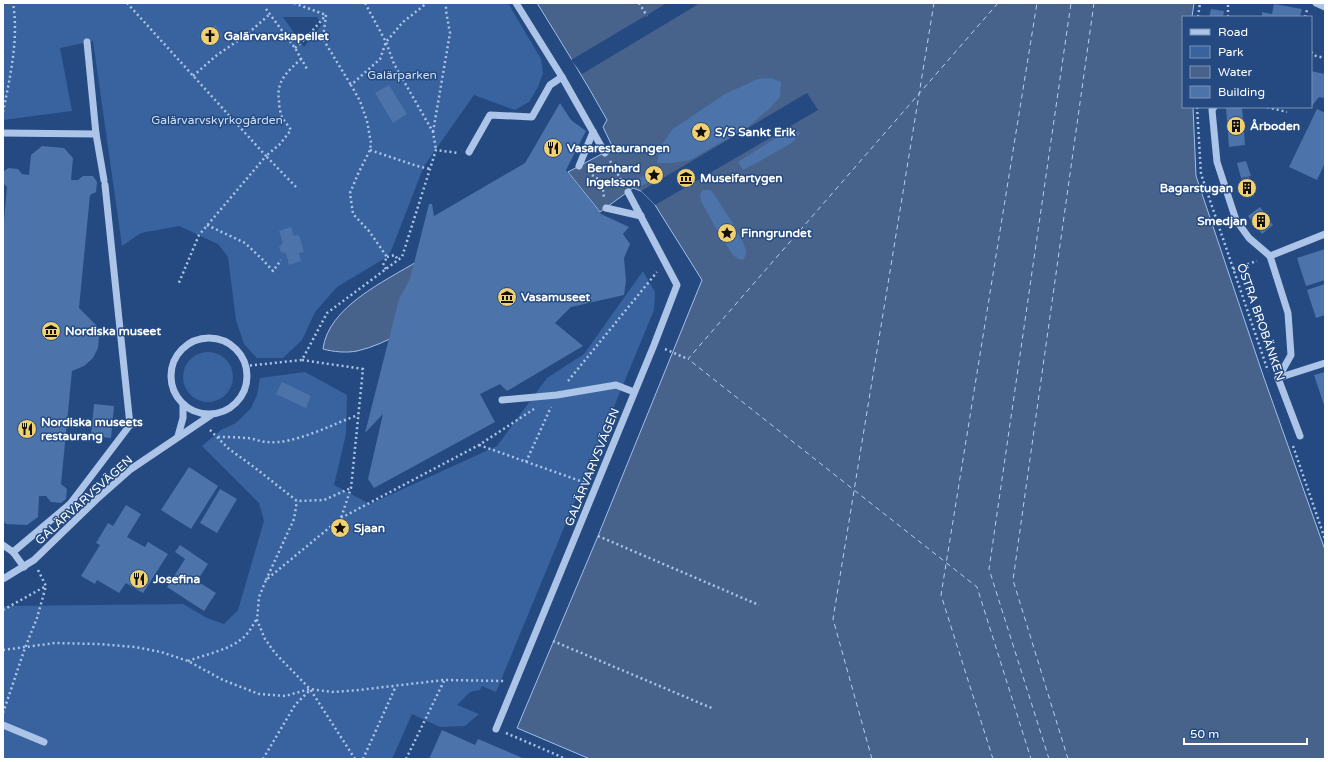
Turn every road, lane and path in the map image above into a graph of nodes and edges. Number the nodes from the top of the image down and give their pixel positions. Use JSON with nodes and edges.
{"nodes":[{"id":1,"x":13,"y":3,"type":"edge"},
{"id":2,"x":127,"y":3,"type":"edge"},
{"id":3,"x":294,"y":3,"type":"edge"},
{"id":4,"x":365,"y":3,"type":"edge"},
{"id":5,"x":427,"y":3,"type":"edge"},
{"id":6,"x":446,"y":3,"type":"edge"},
{"id":7,"x":516,"y":3,"type":"edge"},
{"id":8,"x":639,"y":3,"type":"edge"},
{"id":9,"x":1200,"y":3,"type":"edge"},
{"id":10,"x":1228,"y":3,"type":"edge"},
{"id":11,"x":1316,"y":3,"type":"edge"},
{"id":12,"x":1325,"y":7,"type":"edge"},
{"id":13,"x":266,"y":8,"type":"dead end"},
{"id":14,"x":270,"y":14,"type":"junction"},
{"id":15,"x":326,"y":15,"type":"junction"},
{"id":16,"x":647,"y":16,"type":"dead end"},
{"id":17,"x":1198,"y":16,"type":"edge"},
{"id":18,"x":1228,"y":16,"type":"edge"},
{"id":19,"x":87,"y":42,"type":"dead end"},
{"id":20,"x":386,"y":42,"type":"junction"},
{"id":21,"x":295,"y":48,"type":"junction"},
{"id":22,"x":1312,"y":53,"type":"edge"},
{"id":23,"x":1325,"y":58,"type":"edge"},
{"id":24,"x":301,"y":59,"type":"junction"},
{"id":25,"x":307,"y":70,"type":"dead end"},
{"id":26,"x":193,"y":76,"type":"junction"},
{"id":27,"x":562,"y":77,"type":"junction"},
{"id":28,"x":351,"y":85,"type":"junction"},
{"id":29,"x":1197,"y":108,"type":"edge"},
{"id":30,"x":1213,"y":108,"type":"edge"},
{"id":31,"x":1271,"y":108,"type":"edge"},
{"id":32,"x":3,"y":112,"type":"edge"},
{"id":33,"x":1287,"y":112,"type":"dead end"},
{"id":34,"x":433,"y":132,"type":"junction"},
{"id":35,"x":593,"y":132,"type":"junction"},
{"id":36,"x":3,"y":133,"type":"edge"},
{"id":37,"x":96,"y":134,"type":"junction"},
{"id":38,"x":370,"y":150,"type":"junction"},
{"id":39,"x":436,"y":150,"type":"junction"},
{"id":40,"x":469,"y":152,"type":"joint"},
{"id":41,"x":605,"y":153,"type":"joint"},
{"id":42,"x":266,"y":156,"type":"junction"},
{"id":43,"x":579,"y":166,"type":"joint"},
{"id":44,"x":430,"y":169,"type":"junction"},
{"id":45,"x":296,"y":186,"type":"dead end"},
{"id":46,"x":628,"y":192,"type":"joint"},
{"id":47,"x":606,"y":208,"type":"joint"},
{"id":48,"x":641,"y":216,"type":"junction"},
{"id":49,"x":207,"y":225,"type":"junction"},
{"id":50,"x":1325,"y":234,"type":"edge"},
{"id":51,"x":1270,"y":256,"type":"junction"},
{"id":52,"x":386,"y":257,"type":"junction"},
{"id":53,"x":281,"y":260,"type":"dead end"},
{"id":54,"x":398,"y":260,"type":"junction"},
{"id":55,"x":665,"y":262,"type":"junction"},
{"id":56,"x":386,"y":269,"type":"junction"},
{"id":57,"x":1233,"y":269,"type":"junction"},
{"id":58,"x":178,"y":285,"type":"dead end"},
{"id":59,"x":673,"y":352,"type":"dead end"},
{"id":60,"x":688,"y":359,"type":"dead end"},
{"id":61,"x":302,"y":360,"type":"junction"},
{"id":62,"x":1325,"y":363,"type":"edge"},
{"id":63,"x":245,"y":366,"type":"junction"},
{"id":64,"x":1269,"y":375,"type":"dead end"},
{"id":65,"x":1278,"y":378,"type":"junction"},
{"id":66,"x":634,"y":392,"type":"junction"},
{"id":67,"x":557,"y":395,"type":"junction"},
{"id":68,"x":502,"y":400,"type":"dead end"},
{"id":69,"x":183,"y":404,"type":"junction"},
{"id":70,"x":537,"y":408,"type":"dead end"},
{"id":71,"x":211,"y":415,"type":"junction"},
{"id":72,"x":358,"y":415,"type":"junction"},
{"id":73,"x":202,"y":420,"type":"junction"},
{"id":74,"x":178,"y":436,"type":"junction"},
{"id":75,"x":1300,"y":436,"type":"dead end"},
{"id":76,"x":218,"y":437,"type":"junction"},
{"id":77,"x":1292,"y":443,"type":"dead end"},
{"id":78,"x":479,"y":445,"type":"junction"},
{"id":79,"x":526,"y":462,"type":"junction"},
{"id":80,"x":596,"y":487,"type":"junction"},
{"id":81,"x":352,"y":488,"type":"junction"},
{"id":82,"x":297,"y":501,"type":"junction"},
{"id":83,"x":341,"y":518,"type":"junction"},
{"id":84,"x":598,"y":536,"type":"dead end"},
{"id":85,"x":1325,"y":539,"type":"edge"},
{"id":86,"x":3,"y":545,"type":"edge"},
{"id":87,"x":13,"y":552,"type":"junction"},
{"id":88,"x":34,"y":560,"type":"junction"},
{"id":89,"x":24,"y":567,"type":"junction"},
{"id":90,"x":3,"y":579,"type":"edge"},
{"id":91,"x":266,"y":580,"type":"junction"},
{"id":92,"x":46,"y":586,"type":"junction"},
{"id":93,"x":759,"y":605,"type":"dead end"},
{"id":94,"x":3,"y":610,"type":"edge"},
{"id":95,"x":257,"y":620,"type":"junction"},
{"id":96,"x":553,"y":642,"type":"dead end"},
{"id":97,"x":25,"y":648,"type":"junction"},
{"id":98,"x":3,"y":650,"type":"edge"},
{"id":99,"x":188,"y":661,"type":"junction"},
{"id":100,"x":444,"y":680,"type":"junction"},
{"id":101,"x":515,"y":681,"type":"junction"},
{"id":102,"x":396,"y":686,"type":"junction"},
{"id":103,"x":310,"y":689,"type":"junction"},
{"id":104,"x":714,"y":710,"type":"dead end"},
{"id":105,"x":3,"y":713,"type":"edge"},
{"id":106,"x":3,"y":725,"type":"edge"},
{"id":107,"x":496,"y":729,"type":"joint"},
{"id":108,"x":44,"y":742,"type":"dead end"},
{"id":109,"x":263,"y":759,"type":"edge"},
{"id":110,"x":355,"y":759,"type":"edge"},
{"id":111,"x":364,"y":759,"type":"edge"},
{"id":112,"x":406,"y":759,"type":"edge"},
{"id":113,"x":566,"y":759,"type":"edge"}],
"edges":[{"from":1,"to":32,"type":"path"},
{"from":2,"to":26,"type":"path"},
{"from":3,"to":15,"type":"path"},
{"from":4,"to":20,"type":"path"},
{"from":5,"to":20,"type":"path"},
{"from":6,"to":34,"type":"path"},
{"from":7,"to":27,"type":"street"},
{"from":8,"to":16,"type":"path"},
{"from":9,"to":17,"type":"path"},
{"from":10,"to":18,"type":"path"},
{"from":11,"to":12,"type":"street"},
{"from":13,"to":14,"type":"path"},
{"from":14,"to":21,"type":"path"},
{"from":14,"to":26,"type":"path"},
{"from":15,"to":21,"type":"path"},
{"from":15,"to":28,"type":"path"},
{"from":19,"to":37,"type":"street"},
{"from":20,"to":28,"type":"path"},
{"from":20,"to":34,"type":"path"},
{"from":21,"to":24,"type":"path"},
{"from":22,"to":23,"type":"path"},
{"from":24,"to":25,"type":"path"},
{"from":24,"to":42,"type":"path"},
{"from":26,"to":42,"type":"path"},
{"from":27,"to":35,"type":"street"},
{"from":27,"to":40,"type":"street"},
{"from":28,"to":38,"type":"path"},
{"from":29,"to":57,"type":"path","name":"ÖSTRA BROBÄNKEN"},
{"from":30,"to":51,"type":"street"},
{"from":31,"to":33,"type":"path"},
{"from":34,"to":39,"type":"path"},
{"from":35,"to":41,"type":"street"},
{"from":35,"to":43,"type":"street"},
{"from":36,"to":37,"type":"street"},
{"from":37,"to":87,"type":"street"},
{"from":38,"to":44,"type":"path"},
{"from":38,"to":52,"type":"path"},
{"from":39,"to":40,"type":"path"},
{"from":39,"to":44,"type":"path"},
{"from":41,"to":46,"type":"path"},
{"from":42,"to":45,"type":"path"},
{"from":42,"to":49,"type":"path"},
{"from":43,"to":47,"type":"path"},
{"from":44,"to":54,"type":"path"},
{"from":46,"to":48,"type":"street","name":"GALÄRVARVSVÄGEN"},
{"from":47,"to":48,"type":"street"},
{"from":48,"to":55,"type":"street","name":"GALÄRVARVSVÄGEN"},
{"from":49,"to":53,"type":"path"},
{"from":49,"to":58,"type":"path"},
{"from":50,"to":51,"type":"street"},
{"from":51,"to":57,"type":"path"},
{"from":51,"to":65,"type":"street"},
{"from":52,"to":54,"type":"path"},
{"from":52,"to":56,"type":"path"},
{"from":54,"to":56,"type":"path"},
{"from":55,"to":66,"type":"street","name":"GALÄRVARVSVÄGEN"},
{"from":55,"to":67,"type":"path"},
{"from":56,"to":61,"type":"path"},
{"from":57,"to":64,"type":"path","name":"ÖSTRA BROBÄNKEN"},
{"from":59,"to":60,"type":"path"},
{"from":61,"to":63,"type":"path"},
{"from":61,"to":72,"type":"path"},
{"from":62,"to":65,"type":"street"},
{"from":63,"to":69,"type":"street","name":"GALÄRVARVSVÄGEN"},
{"from":63,"to":71,"type":"street","name":"GALÄRVARVSVÄGEN"},
{"from":65,"to":75,"type":"street"},
{"from":66,"to":67,"type":"street"},
{"from":66,"to":80,"type":"street","name":"GALÄRVARVSVÄGEN"},
{"from":67,"to":68,"type":"street"},
{"from":67,"to":79,"type":"path"},
{"from":69,"to":71,"type":"street","name":"GALÄRVARVSVÄGEN"},
{"from":69,"to":74,"type":"street"},
{"from":70,"to":78,"type":"path"},
{"from":71,"to":73,"type":"street","name":"GALÄRVARVSVÄGEN"},
{"from":72,"to":76,"type":"path"},
{"from":72,"to":81,"type":"path"},
{"from":73,"to":74,"type":"street","name":"GALÄRVARVSVÄGEN"},
{"from":73,"to":76,"type":"path"},
{"from":74,"to":88,"type":"street","name":"GALÄRVARVSVÄGEN"},
{"from":76,"to":82,"type":"path"},
{"from":77,"to":85,"type":"path"},
{"from":78,"to":79,"type":"path"},
{"from":78,"to":83,"type":"path"},
{"from":79,"to":80,"type":"path"},
{"from":80,"to":101,"type":"street","name":"GALÄRVARVSVÄGEN"},
{"from":81,"to":82,"type":"path"},
{"from":81,"to":83,"type":"path"},
{"from":82,"to":91,"type":"path"},
{"from":83,"to":91,"type":"path"},
{"from":84,"to":93,"type":"path"},
{"from":86,"to":87,"type":"street"},
{"from":87,"to":89,"type":"street"},
{"from":88,"to":89,"type":"street","name":"GALÄRVARVSVÄGEN"},
{"from":88,"to":92,"type":"path"},
{"from":89,"to":90,"type":"street","name":"GALÄRVARVSVÄGEN"},
{"from":91,"to":95,"type":"path"},
{"from":92,"to":94,"type":"path"},
{"from":92,"to":97,"type":"path"},
{"from":95,"to":99,"type":"path"},
{"from":95,"to":103,"type":"path"},
{"from":96,"to":104,"type":"path"},
{"from":97,"to":98,"type":"path"},
{"from":97,"to":99,"type":"path"},
{"from":97,"to":105,"type":"path"},
{"from":99,"to":103,"type":"path"},
{"from":100,"to":101,"type":"path"},
{"from":100,"to":102,"type":"path"},
{"from":100,"to":112,"type":"path"},
{"from":101,"to":107,"type":"street","name":"GALÄRVARVSVÄGEN"},
{"from":102,"to":103,"type":"path"},
{"from":102,"to":111,"type":"path"},
{"from":103,"to":109,"type":"path"},
{"from":103,"to":110,"type":"path"},
{"from":106,"to":108,"type":"street"},
{"from":107,"to":113,"type":"path"}]}
